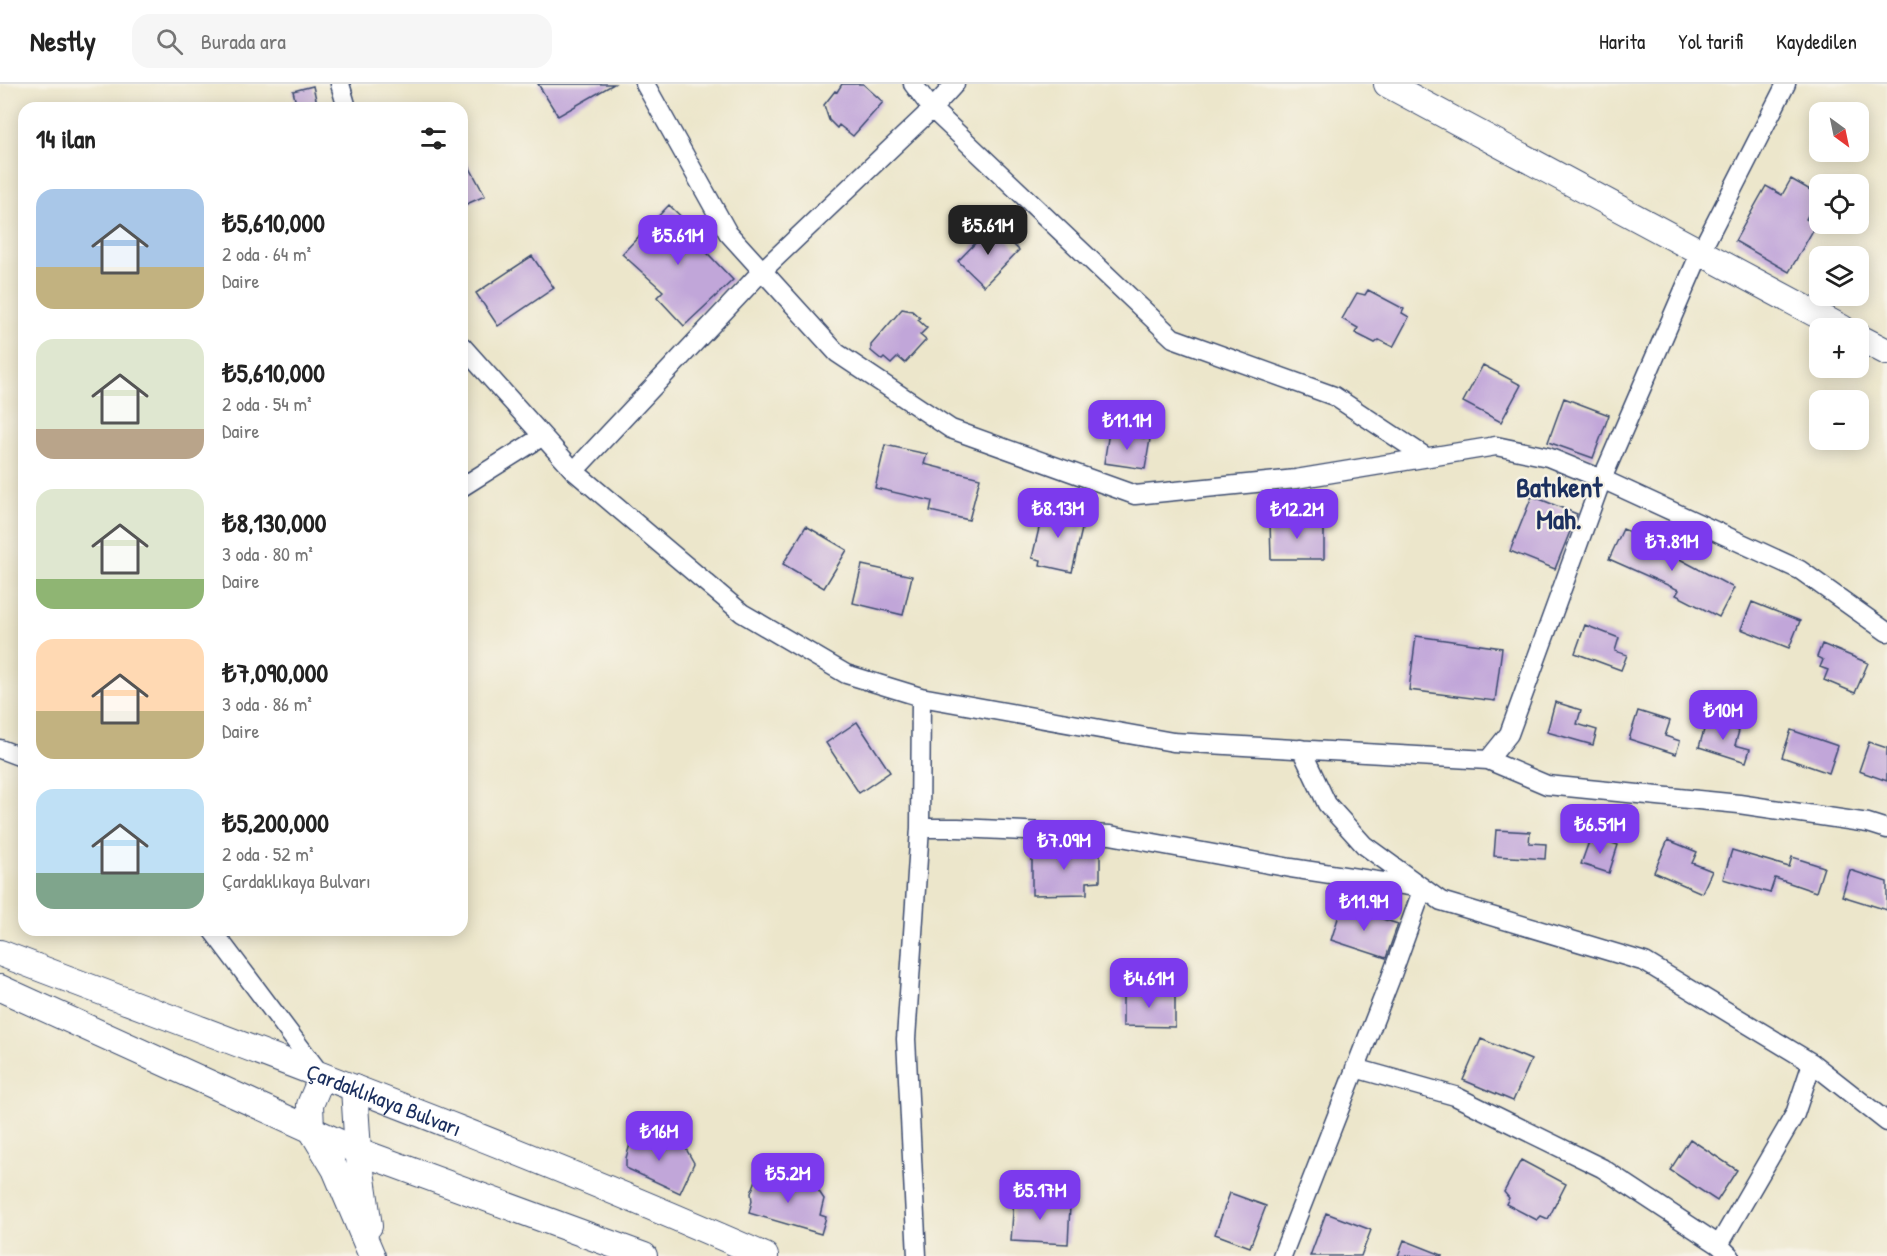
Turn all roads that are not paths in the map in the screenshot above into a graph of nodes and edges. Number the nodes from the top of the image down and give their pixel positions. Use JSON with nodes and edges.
{"nodes":[{"id":1,"x":340,"y":84,"type":"edge"},
{"id":2,"x":645,"y":84,"type":"edge"},
{"id":3,"x":914,"y":84,"type":"edge"},
{"id":4,"x":955,"y":84,"type":"edge"},
{"id":5,"x":1387,"y":84,"type":"edge"},
{"id":6,"x":1786,"y":84,"type":"edge"},
{"id":7,"x":344,"y":102,"type":"edge"},
{"id":8,"x":932,"y":109,"type":"junction"},
{"id":9,"x":1700,"y":252,"type":"junction"},
{"id":10,"x":762,"y":271,"type":"junction"},
{"id":11,"x":1823,"y":318,"type":"edge"},
{"id":12,"x":1869,"y":343,"type":"edge"},
{"id":13,"x":1887,"y":352,"type":"edge"},
{"id":14,"x":468,"y":353,"type":"edge"},
{"id":15,"x":543,"y":436,"type":"junction"},
{"id":16,"x":1426,"y":457,"type":"junction"},
{"id":17,"x":574,"y":471,"type":"junction"},
{"id":18,"x":1602,"y":478,"type":"junction"},
{"id":19,"x":468,"y":483,"type":"edge"},
{"id":20,"x":1887,"y":632,"type":"edge"},
{"id":21,"x":921,"y":697,"type":"junction"},
{"id":22,"x":0,"y":749,"type":"edge"},
{"id":23,"x":1301,"y":749,"type":"junction"},
{"id":24,"x":18,"y":756,"type":"edge"},
{"id":25,"x":1488,"y":760,"type":"junction"},
{"id":26,"x":920,"y":828,"type":"junction"},
{"id":27,"x":1887,"y":829,"type":"edge"},
{"id":28,"x":1423,"y":888,"type":"junction"},
{"id":29,"x":217,"y":936,"type":"edge"},
{"id":30,"x":0,"y":953,"type":"edge"},
{"id":31,"x":0,"y":988,"type":"edge"},
{"id":32,"x":1812,"y":1064,"type":"junction"},
{"id":33,"x":1355,"y":1068,"type":"junction"},
{"id":34,"x":322,"y":1076,"type":"junction"},
{"id":35,"x":354,"y":1088,"type":"junction"},
{"id":36,"x":1887,"y":1122,"type":"edge"},
{"id":37,"x":312,"y":1129,"type":"junction"},
{"id":38,"x":358,"y":1151,"type":"junction"},
{"id":39,"x":1725,"y":1251,"type":"edge"},
{"id":40,"x":373,"y":1256,"type":"edge"},
{"id":41,"x":644,"y":1256,"type":"edge"},
{"id":42,"x":765,"y":1256,"type":"edge"},
{"id":43,"x":917,"y":1256,"type":"edge"},
{"id":44,"x":1282,"y":1256,"type":"edge"}],
"edges":[{"from":1,"to":7,"type":"street"},
{"from":2,"to":10,"type":"street"},
{"from":3,"to":8,"type":"street"},
{"from":4,"to":8,"type":"street"},
{"from":5,"to":9,"type":"main road"},
{"from":6,"to":9,"type":"street"},
{"from":8,"to":10,"type":"street"},
{"from":8,"to":16,"type":"street"},
{"from":9,"to":11,"type":"main road"},
{"from":9,"to":18,"type":"street"},
{"from":10,"to":16,"type":"street"},
{"from":10,"to":17,"type":"street"},
{"from":12,"to":13,"type":"main road"},
{"from":14,"to":15,"type":"street"},
{"from":15,"to":17,"type":"street"},
{"from":15,"to":19,"type":"street"},
{"from":16,"to":18,"type":"street"},
{"from":17,"to":21,"type":"street"},
{"from":18,"to":20,"type":"street"},
{"from":18,"to":25,"type":"street"},
{"from":21,"to":23,"type":"street"},
{"from":21,"to":26,"type":"street"},
{"from":22,"to":24,"type":"street"},
{"from":23,"to":25,"type":"street"},
{"from":23,"to":28,"type":"street"},
{"from":25,"to":27,"type":"street"},
{"from":26,"to":28,"type":"street"},
{"from":26,"to":43,"type":"street"},
{"from":28,"to":32,"type":"street"},
{"from":28,"to":33,"type":"street"},
{"from":29,"to":34,"type":"street"},
{"from":30,"to":34,"type":"main road","name":"Çardaklıkaya Bulvarı"},
{"from":31,"to":37,"type":"main road"},
{"from":32,"to":36,"type":"street"},
{"from":32,"to":39,"type":"street"},
{"from":33,"to":39,"type":"street"},
{"from":33,"to":44,"type":"street"},
{"from":34,"to":35,"type":"main road","name":"Çardaklıkaya Bulvarı"},
{"from":34,"to":37,"type":"main road"},
{"from":35,"to":38,"type":"main road"},
{"from":35,"to":42,"type":"main road","name":"Çardaklıkaya Bulvarı"},
{"from":37,"to":38,"type":"main road"},
{"from":37,"to":40,"type":"main road"},
{"from":38,"to":40,"type":"main road"},
{"from":38,"to":41,"type":"main road"}]}
